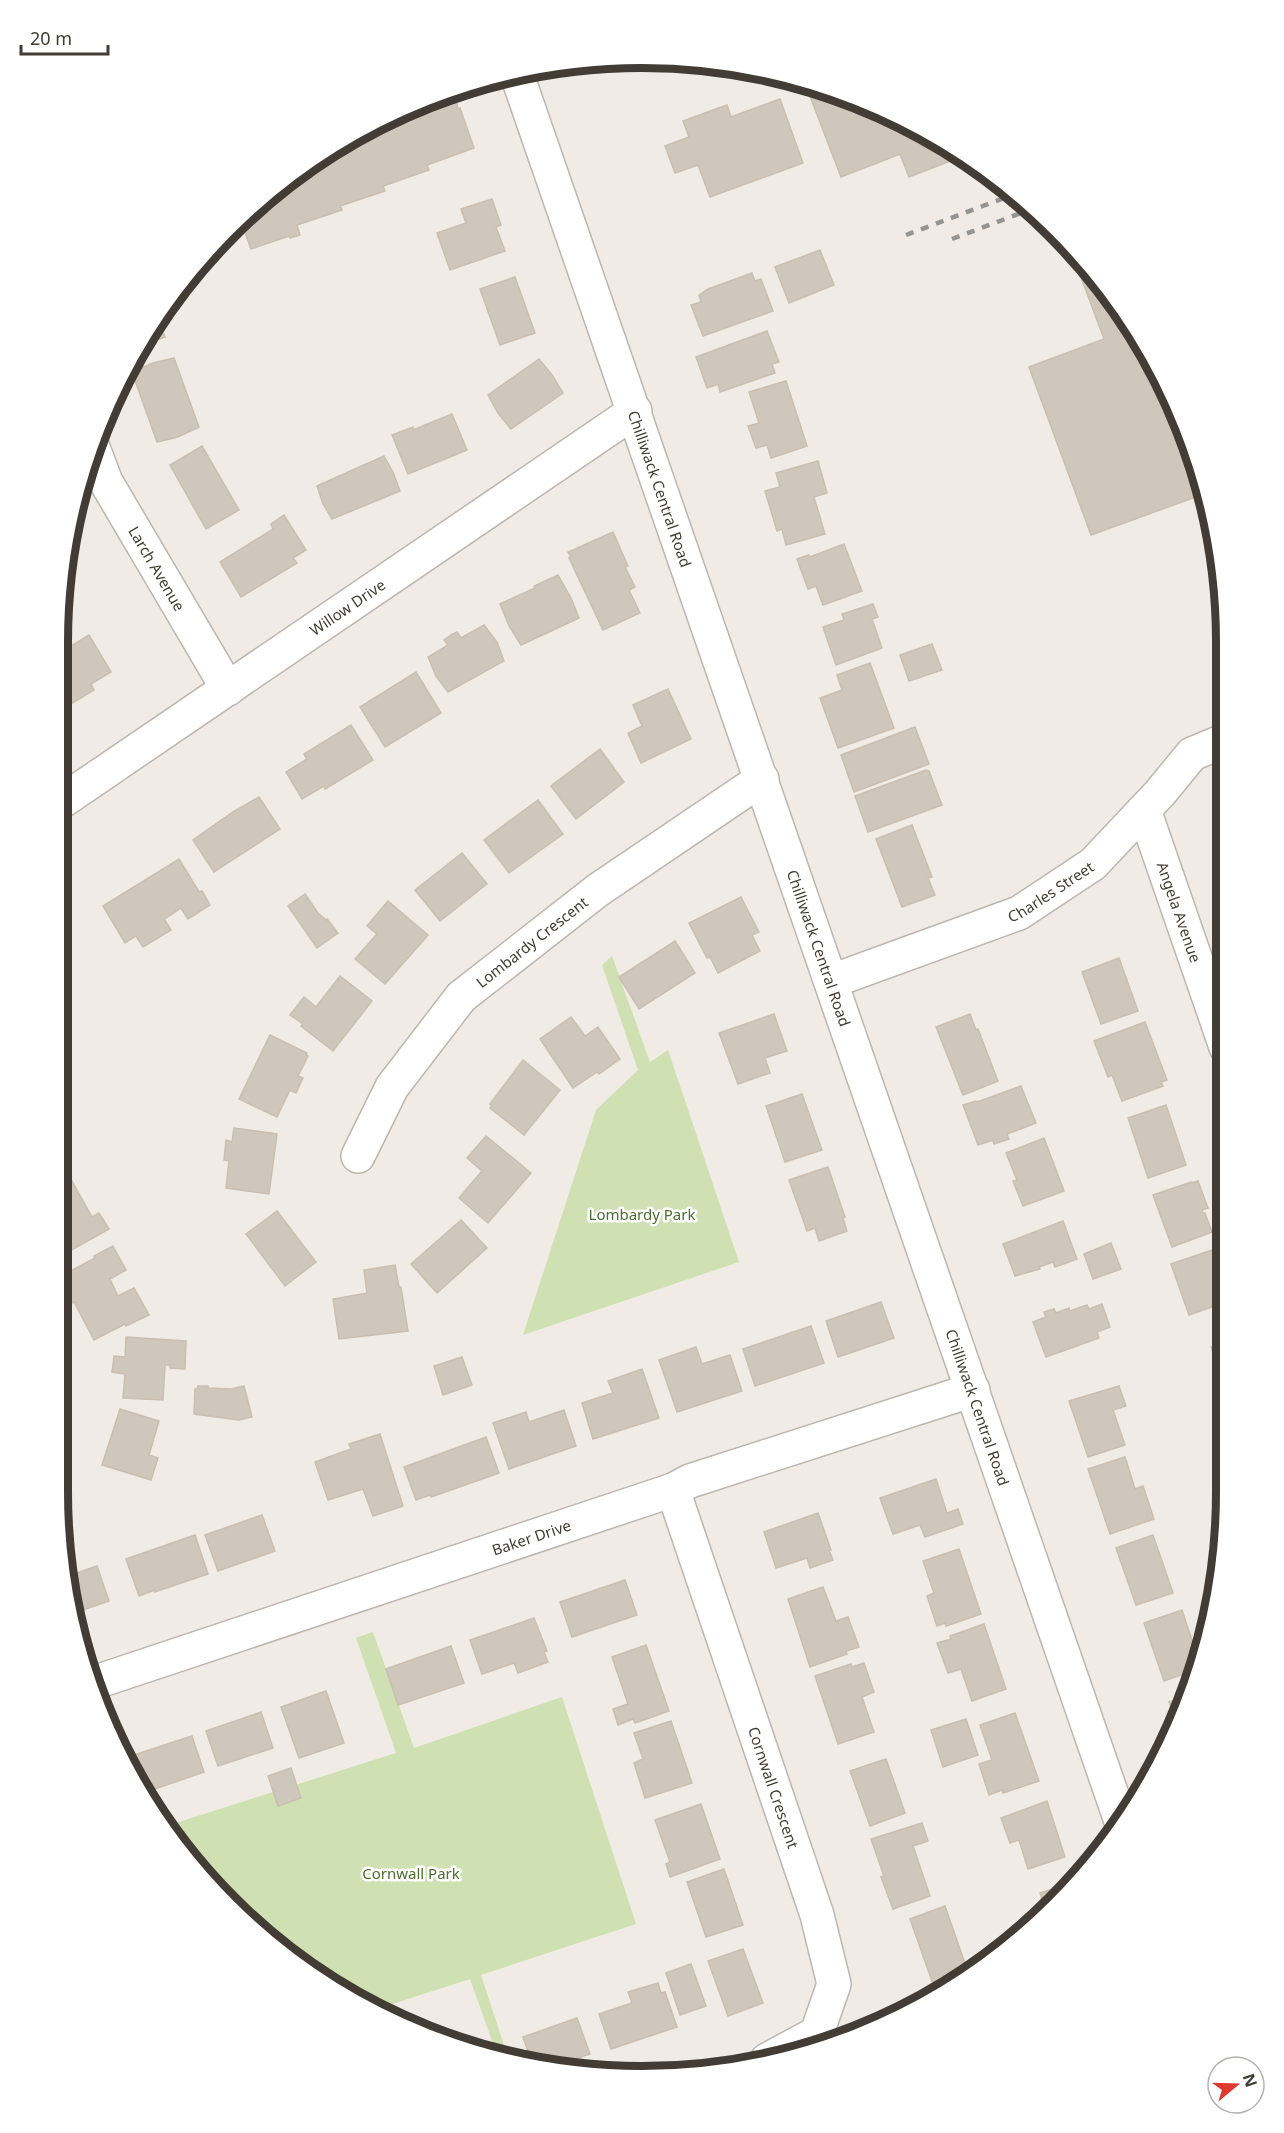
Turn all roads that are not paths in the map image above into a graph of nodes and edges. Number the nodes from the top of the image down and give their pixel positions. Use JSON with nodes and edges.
{"nodes":[{"id":1,"x":519,"y":81,"type":"edge"},
{"id":2,"x":635,"y":411,"type":"junction"},
{"id":3,"x":97,"y":459,"type":"edge"},
{"id":4,"x":228,"y":688,"type":"junction"},
{"id":5,"x":1216,"y":744,"type":"edge"},
{"id":6,"x":762,"y":779,"type":"junction"},
{"id":7,"x":68,"y":797,"type":"edge"},
{"id":8,"x":1144,"y":810,"type":"junction"},
{"id":9,"x":832,"y":981,"type":"junction"},
{"id":10,"x":1216,"y":1018,"type":"edge"},
{"id":11,"x":358,"y":1156,"type":"dead end"},
{"id":12,"x":973,"y":1390,"type":"junction"},
{"id":13,"x":673,"y":1490,"type":"junction"},
{"id":14,"x":100,"y":1681,"type":"edge"},
{"id":15,"x":1118,"y":1813,"type":"edge"},
{"id":16,"x":794,"y":2045,"type":"edge"}],
"edges":[{"from":1,"to":2,"type":"street","name":"Chilliwack Central Road"},
{"from":2,"to":4,"type":"street","name":"Willow Drive"},
{"from":2,"to":6,"type":"street","name":"Chilliwack Central Road"},
{"from":3,"to":4,"type":"street","name":"Larch Avenue"},
{"from":4,"to":7,"type":"street","name":"Willow Drive"},
{"from":5,"to":8,"type":"street","name":"Charles Street"},
{"from":6,"to":9,"type":"street","name":"Chilliwack Central Road"},
{"from":6,"to":11,"type":"street","name":"Lombardy Crescent"},
{"from":8,"to":9,"type":"street","name":"Charles Street"},
{"from":8,"to":10,"type":"street","name":"Angela Avenue"},
{"from":9,"to":12,"type":"street","name":"Chilliwack Central Road"},
{"from":12,"to":13,"type":"street","name":"Baker Drive"},
{"from":12,"to":15,"type":"street","name":"Chilliwack Central Road"},
{"from":13,"to":14,"type":"street","name":"Baker Drive"},
{"from":13,"to":16,"type":"street","name":"Cornwall Crescent"}]}
